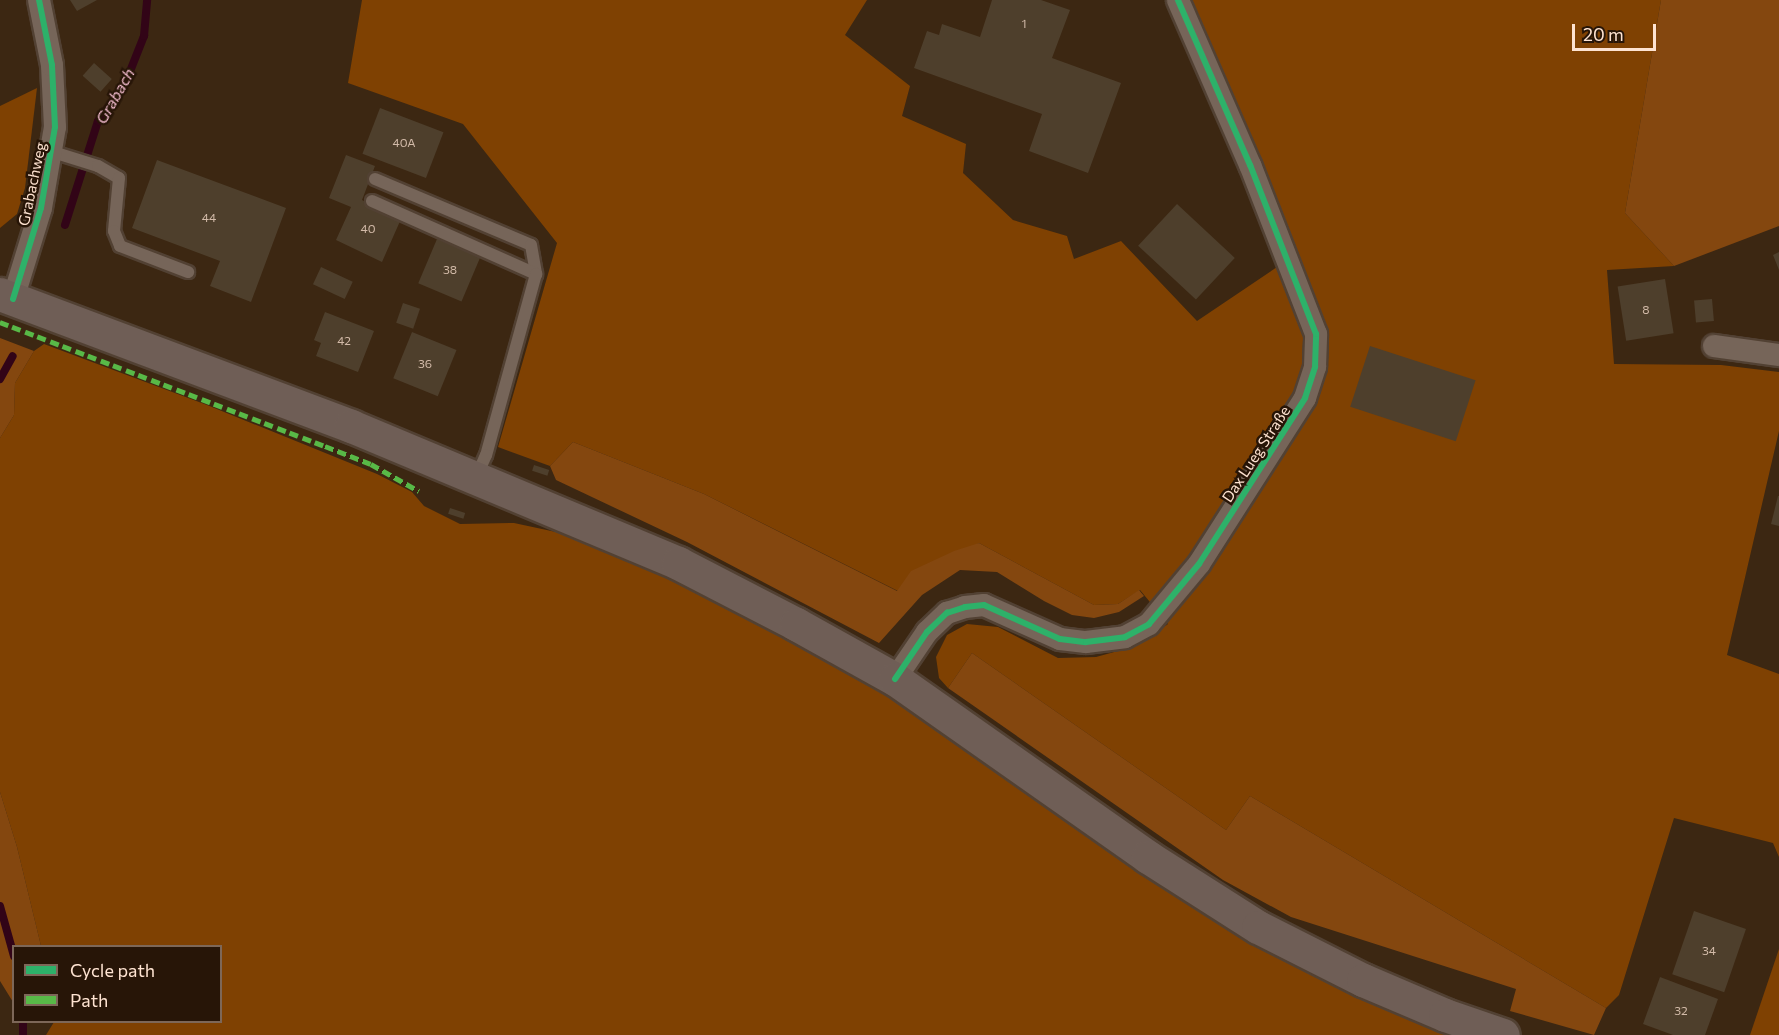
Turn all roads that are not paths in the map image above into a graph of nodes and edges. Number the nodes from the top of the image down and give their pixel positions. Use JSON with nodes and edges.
{"nodes":[{"id":1,"x":39,"y":0,"type":"edge"},
{"id":2,"x":1178,"y":0,"type":"edge"},
{"id":3,"x":62,"y":154,"type":"junction"},
{"id":4,"x":375,"y":179,"type":"dead end"},
{"id":5,"x":372,"y":201,"type":"dead end"},
{"id":6,"x":188,"y":272,"type":"dead end"},
{"id":7,"x":536,"y":274,"type":"junction"},
{"id":8,"x":7,"y":296,"type":"edge"},
{"id":9,"x":1714,"y":346,"type":"dead end"},
{"id":10,"x":1779,"y":355,"type":"edge"},
{"id":11,"x":475,"y":478,"type":"junction"},
{"id":12,"x":895,"y":679,"type":"junction"},
{"id":13,"x":1503,"y":1035,"type":"edge"}],
"edges":[{"from":1,"to":3,"type":"street","name":"Grabachweg"},
{"from":2,"to":12,"type":"street","name":"Dax Lueg Straße"},
{"from":3,"to":6,"type":"lane"},
{"from":3,"to":8,"type":"street","name":"Grabachweg"},
{"from":4,"to":7,"type":"lane"},
{"from":5,"to":7,"type":"lane"},
{"from":7,"to":11,"type":"lane"},
{"from":8,"to":11,"type":"main road"},
{"from":9,"to":10,"type":"street"},
{"from":11,"to":12,"type":"main road"},
{"from":12,"to":13,"type":"main road"}]}
